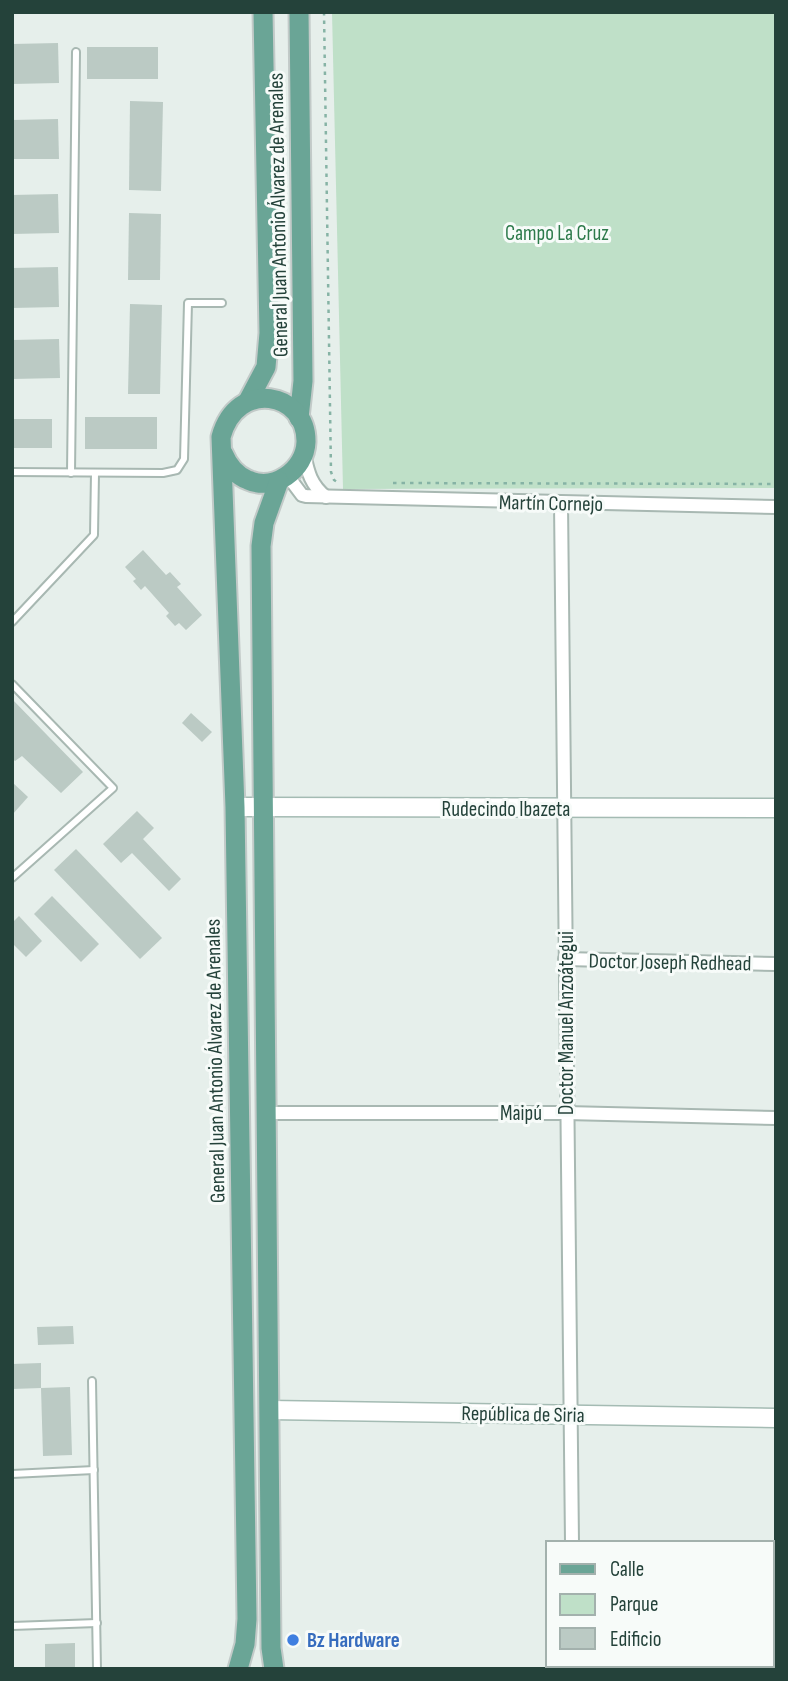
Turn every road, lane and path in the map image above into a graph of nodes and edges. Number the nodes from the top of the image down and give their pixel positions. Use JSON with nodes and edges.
{"nodes":[{"id":1,"x":263,"y":12,"type":"edge"},
{"id":2,"x":299,"y":12,"type":"edge"},
{"id":3,"x":324,"y":12,"type":"edge"},
{"id":4,"x":76,"y":52,"type":"dead end"},
{"id":5,"x":222,"y":303,"type":"dead end"},
{"id":6,"x":248,"y":401,"type":"junction"},
{"id":7,"x":299,"y":418,"type":"junction"},
{"id":8,"x":223,"y":453,"type":"junction"},
{"id":9,"x":304,"y":454,"type":"junction"},
{"id":10,"x":12,"y":472,"type":"edge"},
{"id":11,"x":71,"y":473,"type":"junction"},
{"id":12,"x":95,"y":473,"type":"junction"},
{"id":13,"x":283,"y":478,"type":"junction"},
{"id":14,"x":338,"y":483,"type":"dead end"},
{"id":15,"x":393,"y":483,"type":"dead end"},
{"id":16,"x":776,"y":484,"type":"edge"},
{"id":17,"x":326,"y":497,"type":"junction"},
{"id":18,"x":561,"y":503,"type":"junction"},
{"id":19,"x":776,"y":507,"type":"edge"},
{"id":20,"x":12,"y":622,"type":"edge"},
{"id":21,"x":12,"y":684,"type":"edge"},
{"id":22,"x":235,"y":807,"type":"junction"},
{"id":23,"x":264,"y":807,"type":"junction"},
{"id":24,"x":776,"y":808,"type":"edge"},
{"id":25,"x":563,"y":810,"type":"junction"},
{"id":26,"x":12,"y":878,"type":"edge"},
{"id":27,"x":565,"y":960,"type":"junction"},
{"id":28,"x":776,"y":964,"type":"edge"},
{"id":29,"x":266,"y":1113,"type":"junction"},
{"id":30,"x":566,"y":1113,"type":"junction"},
{"id":31,"x":776,"y":1118,"type":"edge"},
{"id":32,"x":92,"y":1381,"type":"dead end"},
{"id":33,"x":270,"y":1410,"type":"junction"},
{"id":34,"x":569,"y":1415,"type":"junction"},
{"id":35,"x":776,"y":1418,"type":"edge"},
{"id":36,"x":94,"y":1470,"type":"junction"},
{"id":37,"x":12,"y":1475,"type":"edge"},
{"id":38,"x":572,"y":1541,"type":"edge"},
{"id":39,"x":97,"y":1623,"type":"junction"},
{"id":40,"x":12,"y":1626,"type":"edge"},
{"id":41,"x":97,"y":1669,"type":"edge"},
{"id":42,"x":238,"y":1669,"type":"edge"},
{"id":43,"x":274,"y":1669,"type":"edge"}],
"edges":[{"from":1,"to":6,"type":"main road","name":"General Juan Antonio Álvarez de Arenales"},
{"from":2,"to":7,"type":"main road","name":"General Juan Antonio Álvarez de Arenales"},
{"from":3,"to":14,"type":"path"},
{"from":4,"to":11,"type":"lane"},
{"from":5,"to":12,"type":"lane"},
{"from":6,"to":7,"type":"main road"},
{"from":6,"to":8,"type":"main road","name":"General Juan Antonio Álvarez de Arenales"},
{"from":7,"to":9,"type":"main road","name":"General Juan Antonio Álvarez de Arenales"},
{"from":8,"to":13,"type":"main road"},
{"from":8,"to":22,"type":"main road","name":"General Juan Antonio Álvarez de Arenales"},
{"from":9,"to":13,"type":"main road"},
{"from":9,"to":17,"type":"street"},
{"from":10,"to":11,"type":"lane"},
{"from":11,"to":12,"type":"lane"},
{"from":12,"to":20,"type":"lane"},
{"from":13,"to":17,"type":"street","name":"Martín Cornejo"},
{"from":13,"to":23,"type":"main road"},
{"from":15,"to":16,"type":"path"},
{"from":17,"to":18,"type":"street","name":"Martín Cornejo"},
{"from":18,"to":19,"type":"street","name":"Martín Cornejo"},
{"from":18,"to":25,"type":"street","name":"Doctor Manuel Anzoátegui"},
{"from":21,"to":26,"type":"lane"},
{"from":22,"to":23,"type":"street","name":"Rudecindo Ibazeta"},
{"from":22,"to":42,"type":"main road","name":"General Juan Antonio Álvarez de Arenales"},
{"from":23,"to":25,"type":"street","name":"Rudecindo Ibazeta"},
{"from":23,"to":29,"type":"main road"},
{"from":24,"to":25,"type":"street","name":"Rudecindo Ibazeta"},
{"from":25,"to":27,"type":"street","name":"Doctor Manuel Anzoátegui"},
{"from":27,"to":28,"type":"street","name":"Doctor Joseph Redhead"},
{"from":27,"to":30,"type":"street","name":"Doctor Manuel Anzoátegui"},
{"from":29,"to":30,"type":"street","name":"Maipú"},
{"from":29,"to":33,"type":"main road"},
{"from":30,"to":31,"type":"street","name":"Maipú"},
{"from":30,"to":34,"type":"street","name":"Doctor Manuel Anzoátegui"},
{"from":32,"to":36,"type":"lane"},
{"from":33,"to":34,"type":"street","name":"República de Siria"},
{"from":33,"to":43,"type":"main road"},
{"from":34,"to":35,"type":"street","name":"República de Siria"},
{"from":34,"to":38,"type":"street","name":"Doctor Manuel Anzoátegui"},
{"from":36,"to":37,"type":"lane"},
{"from":36,"to":39,"type":"lane"},
{"from":39,"to":40,"type":"lane"},
{"from":39,"to":41,"type":"lane"}]}
